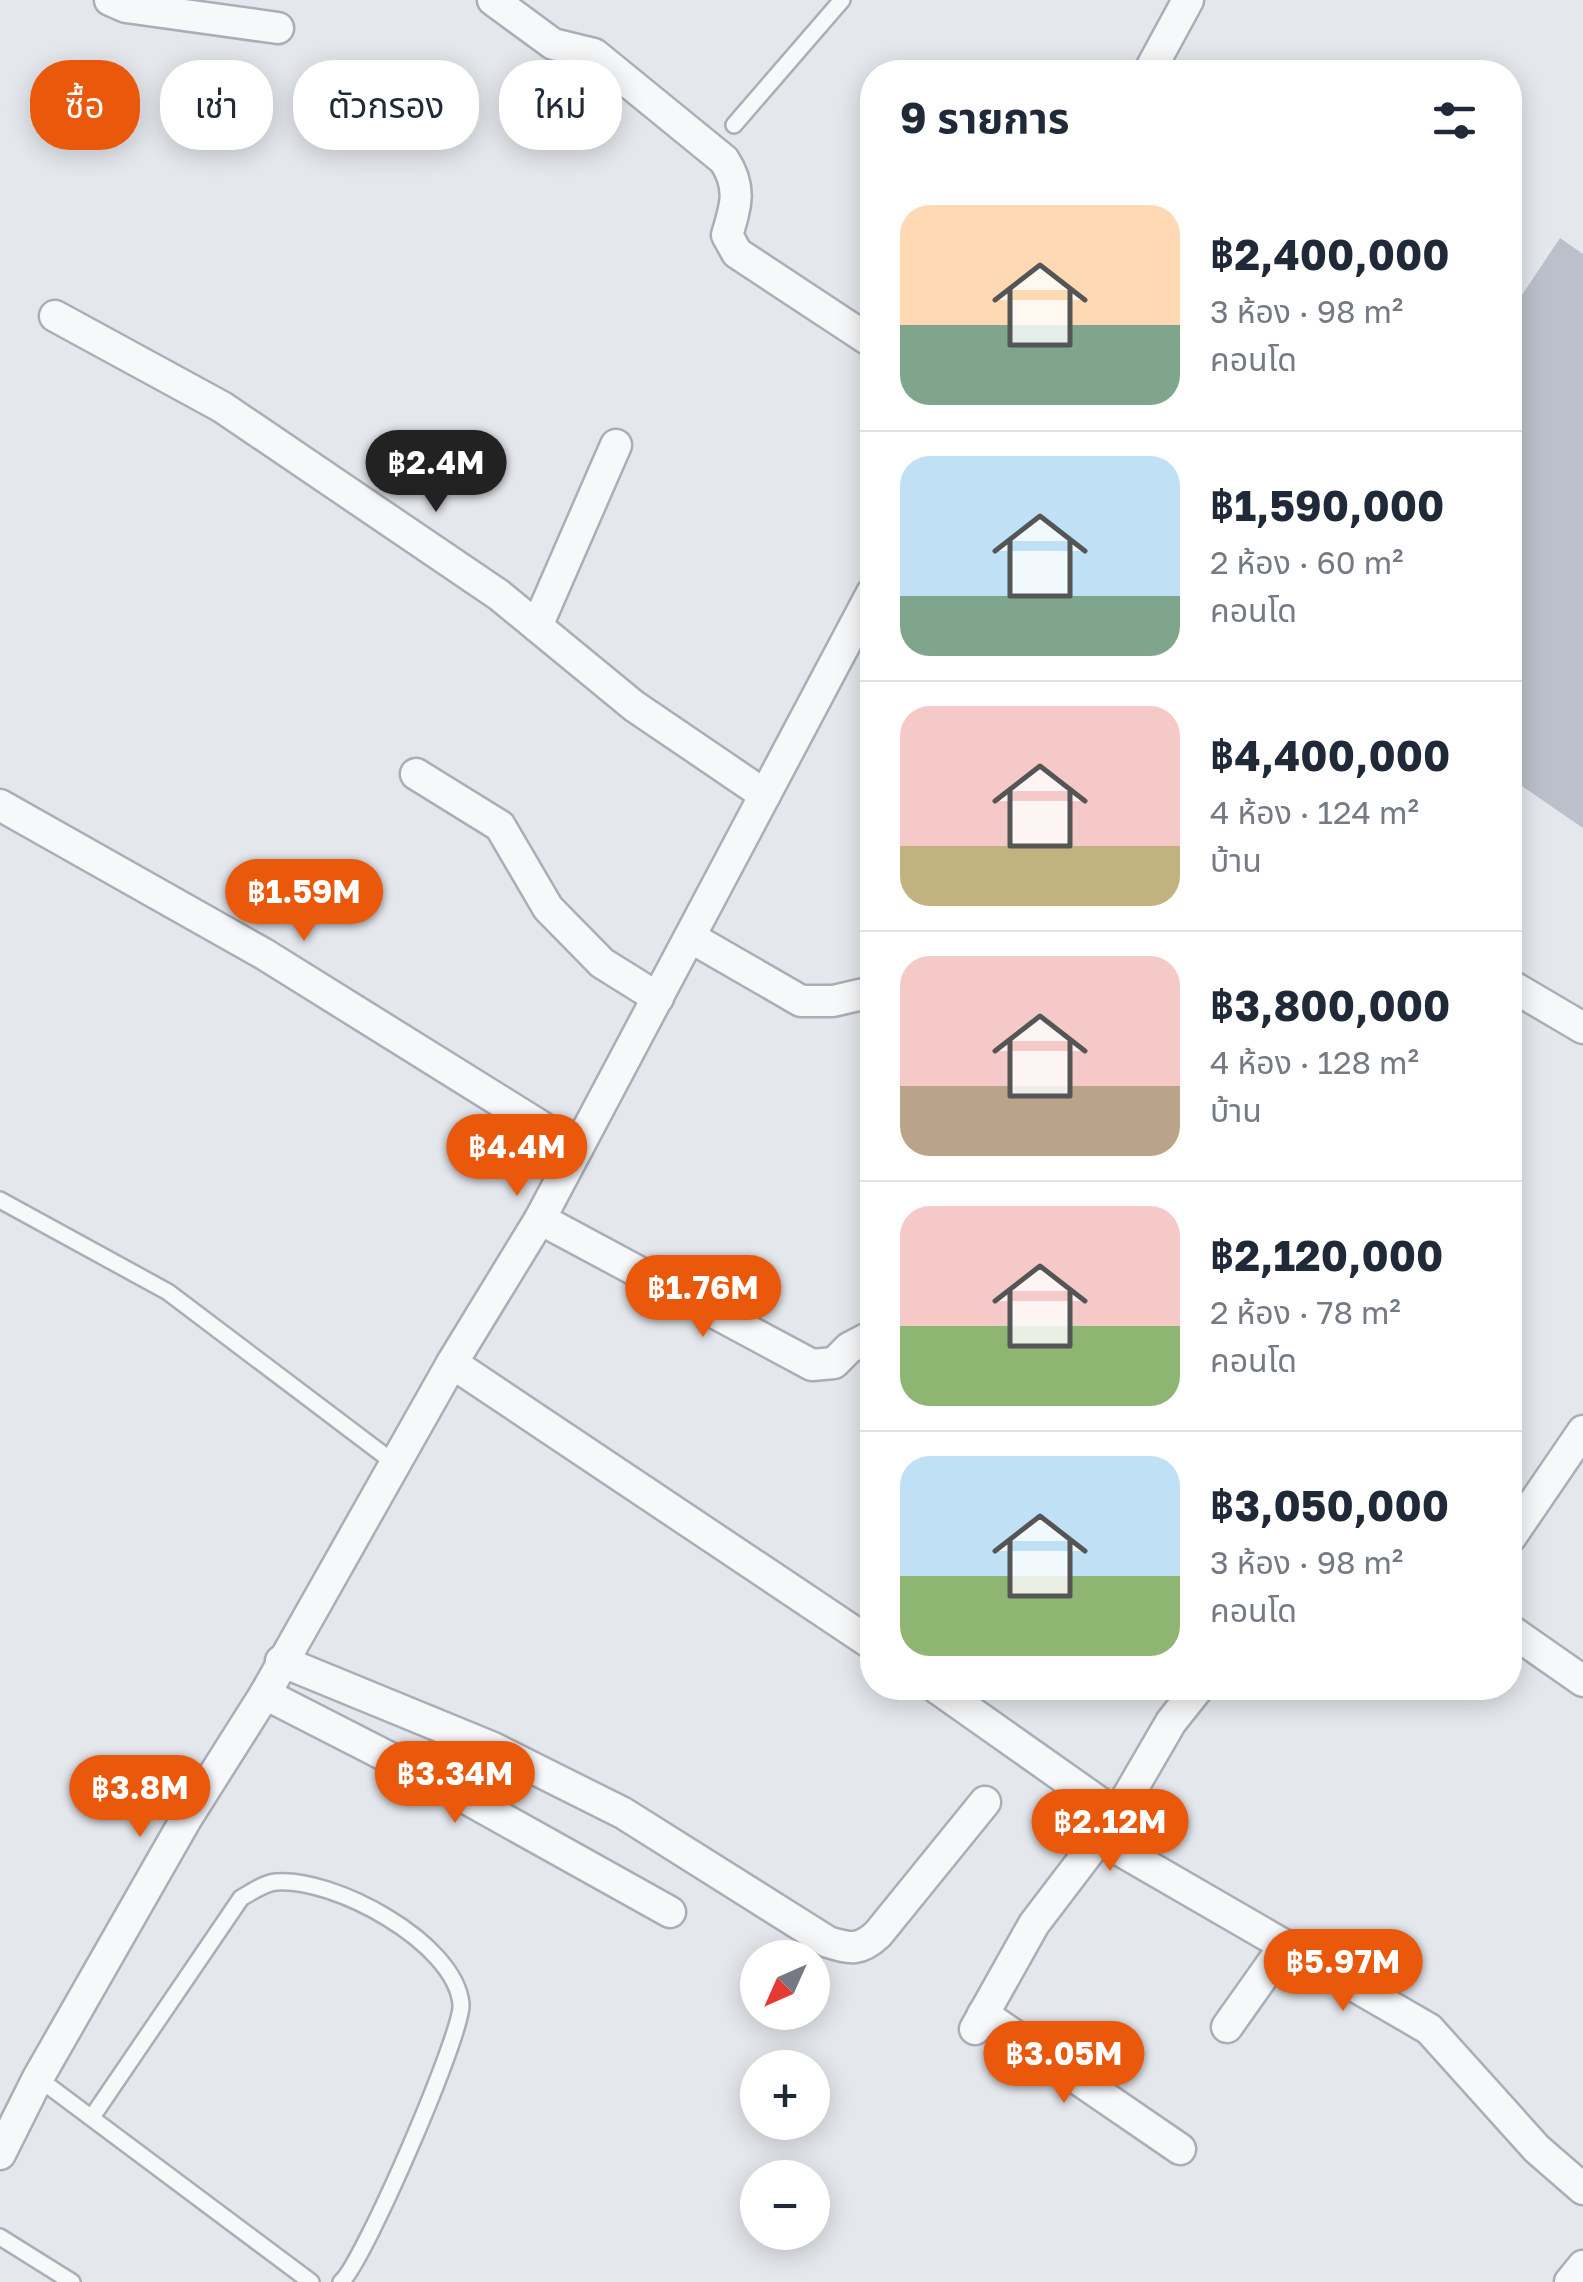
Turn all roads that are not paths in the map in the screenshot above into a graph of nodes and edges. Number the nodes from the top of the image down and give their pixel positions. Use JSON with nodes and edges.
{"nodes":[{"id":1,"x":110,"y":0,"type":"edge"},
{"id":2,"x":493,"y":0,"type":"edge"},
{"id":3,"x":842,"y":0,"type":"edge"},
{"id":4,"x":1186,"y":0,"type":"edge"},
{"id":5,"x":150,"y":5,"type":"edge"},
{"id":6,"x":278,"y":28,"type":"dead end"},
{"id":7,"x":1155,"y":60,"type":"edge"},
{"id":8,"x":734,"y":125,"type":"dead end"},
{"id":9,"x":55,"y":316,"type":"dead end"},
{"id":10,"x":860,"y":334,"type":"edge"},
{"id":11,"x":616,"y":445,"type":"dead end"},
{"id":12,"x":860,"y":616,"type":"edge"},
{"id":13,"x":537,"y":626,"type":"junction"},
{"id":14,"x":416,"y":774,"type":"dead end"},
{"id":15,"x":765,"y":795,"type":"junction"},
{"id":16,"x":0,"y":805,"type":"edge"},
{"id":17,"x":690,"y":937,"type":"junction"},
{"id":18,"x":1522,"y":992,"type":"edge"},
{"id":19,"x":860,"y":995,"type":"edge"},
{"id":20,"x":658,"y":998,"type":"junction"},
{"id":21,"x":1583,"y":1028,"type":"edge"},
{"id":22,"x":577,"y":1149,"type":"junction"},
{"id":23,"x":0,"y":1200,"type":"edge"},
{"id":24,"x":540,"y":1219,"type":"junction"},
{"id":25,"x":860,"y":1342,"type":"edge"},
{"id":26,"x":452,"y":1363,"type":"junction"},
{"id":27,"x":1583,"y":1431,"type":"edge"},
{"id":28,"x":397,"y":1465,"type":"junction"},
{"id":29,"x":1522,"y":1520,"type":"edge"},
{"id":30,"x":860,"y":1636,"type":"edge"},
{"id":31,"x":1522,"y":1638,"type":"edge"},
{"id":32,"x":282,"y":1661,"type":"junction"},
{"id":33,"x":1583,"y":1681,"type":"edge"},
{"id":34,"x":265,"y":1694,"type":"junction"},
{"id":35,"x":952,"y":1700,"type":"edge"},
{"id":36,"x":1188,"y":1700,"type":"edge"},
{"id":37,"x":985,"y":1802,"type":"dead end"},
{"id":38,"x":1108,"y":1827,"type":"junction"},
{"id":39,"x":670,"y":1912,"type":"dead end"},
{"id":40,"x":1285,"y":1945,"type":"junction"},
{"id":41,"x":1226,"y":2027,"type":"dead end"},
{"id":42,"x":38,"y":2078,"type":"junction"},
{"id":43,"x":92,"y":2117,"type":"junction"},
{"id":44,"x":8,"y":2118,"type":"edge"},
{"id":45,"x":1180,"y":2148,"type":"dead end"},
{"id":46,"x":0,"y":2154,"type":"edge"},
{"id":47,"x":1583,"y":2190,"type":"edge"},
{"id":48,"x":0,"y":2236,"type":"edge"},
{"id":49,"x":1583,"y":2266,"type":"edge"},
{"id":50,"x":72,"y":2282,"type":"edge"},
{"id":51,"x":311,"y":2282,"type":"edge"},
{"id":52,"x":341,"y":2282,"type":"edge"},
{"id":53,"x":1570,"y":2282,"type":"edge"}],
"edges":[{"from":1,"to":5,"type":"street"},
{"from":2,"to":10,"type":"street"},
{"from":3,"to":8,"type":"lane"},
{"from":4,"to":7,"type":"street"},
{"from":5,"to":6,"type":"street"},
{"from":9,"to":13,"type":"street"},
{"from":11,"to":13,"type":"street"},
{"from":12,"to":15,"type":"street"},
{"from":13,"to":15,"type":"street"},
{"from":14,"to":20,"type":"street"},
{"from":15,"to":17,"type":"street"},
{"from":16,"to":22,"type":"street"},
{"from":17,"to":19,"type":"street"},
{"from":17,"to":20,"type":"street"},
{"from":18,"to":21,"type":"street"},
{"from":20,"to":22,"type":"street"},
{"from":22,"to":24,"type":"street"},
{"from":23,"to":28,"type":"lane"},
{"from":24,"to":25,"type":"street"},
{"from":24,"to":26,"type":"street"},
{"from":26,"to":28,"type":"street"},
{"from":26,"to":30,"type":"street"},
{"from":27,"to":29,"type":"street"},
{"from":28,"to":32,"type":"street"},
{"from":31,"to":33,"type":"street"},
{"from":32,"to":34,"type":"street"},
{"from":32,"to":37,"type":"street"},
{"from":34,"to":39,"type":"street"},
{"from":34,"to":42,"type":"street"},
{"from":35,"to":38,"type":"street"},
{"from":36,"to":38,"type":"street"},
{"from":38,"to":40,"type":"street"},
{"from":38,"to":45,"type":"street"},
{"from":40,"to":41,"type":"street"},
{"from":40,"to":47,"type":"street"},
{"from":42,"to":43,"type":"lane"},
{"from":42,"to":44,"type":"street"},
{"from":43,"to":51,"type":"lane"},
{"from":43,"to":52,"type":"lane"},
{"from":44,"to":46,"type":"street"},
{"from":48,"to":50,"type":"lane"},
{"from":49,"to":53,"type":"street"}]}
